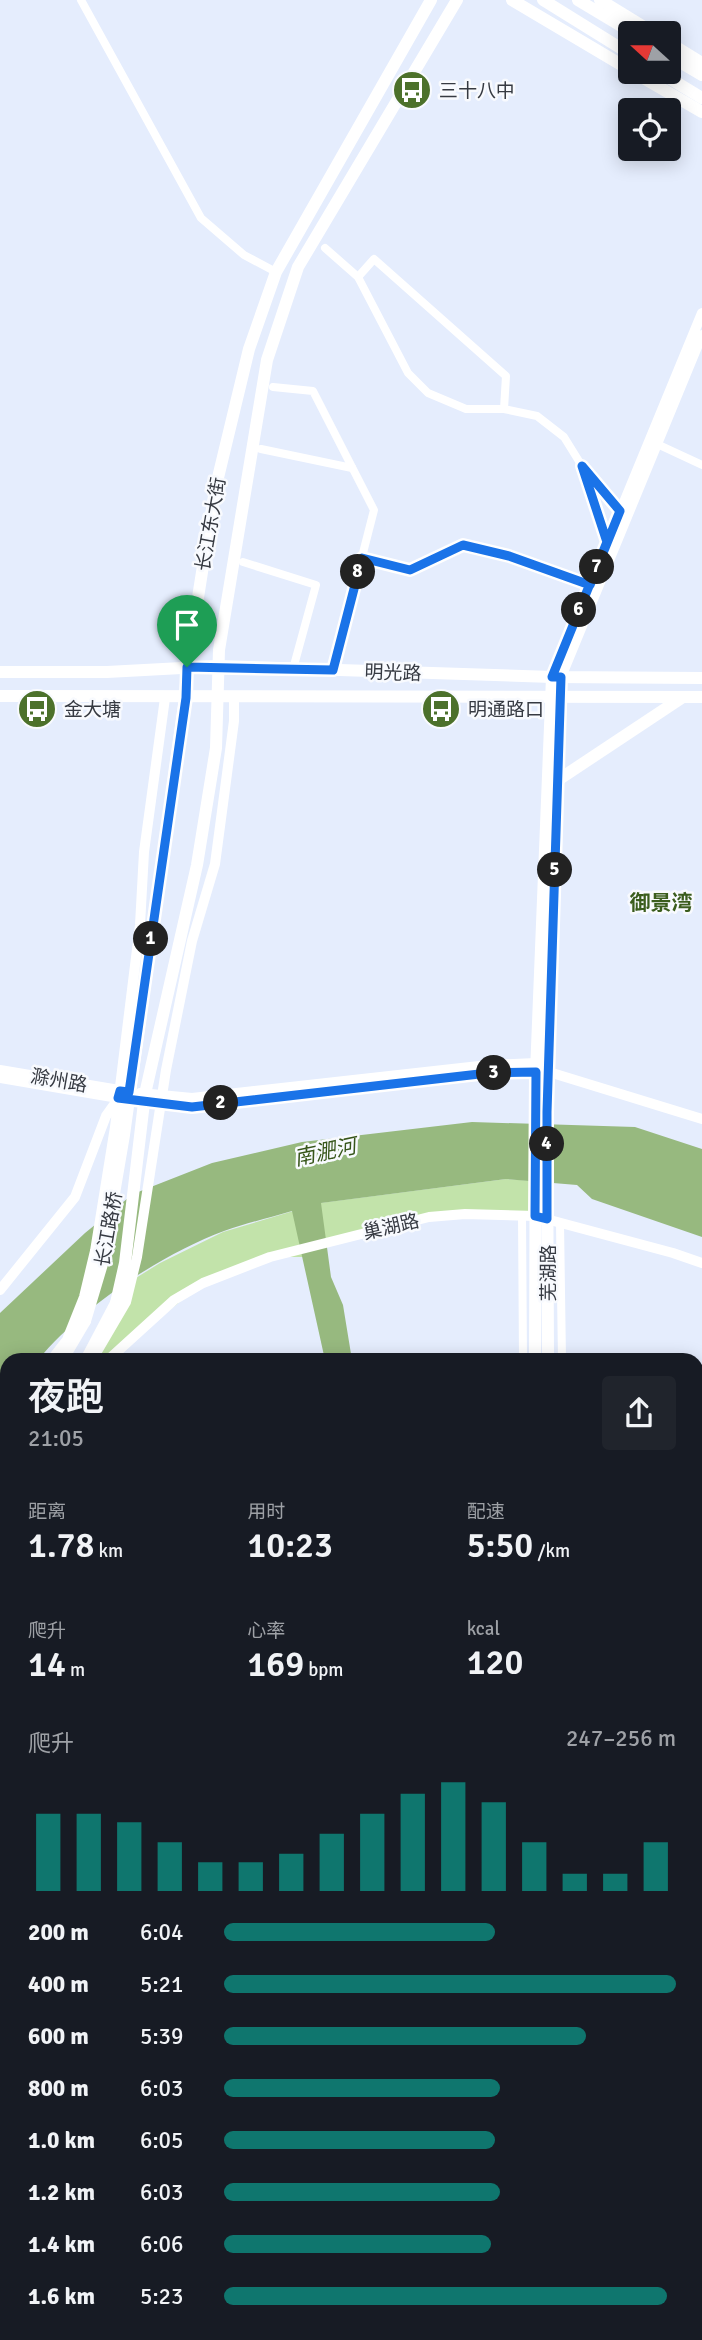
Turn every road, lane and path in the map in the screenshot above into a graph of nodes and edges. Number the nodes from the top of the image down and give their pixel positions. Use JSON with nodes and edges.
{"nodes":[{"id":1,"x":81,"y":0,"type":"edge"},
{"id":2,"x":431,"y":0,"type":"edge"},
{"id":3,"x":457,"y":0,"type":"edge"},
{"id":4,"x":512,"y":0,"type":"edge"},
{"id":5,"x":543,"y":0,"type":"edge"},
{"id":6,"x":578,"y":0,"type":"edge"},
{"id":7,"x":600,"y":0,"type":"edge"},
{"id":8,"x":634,"y":21,"type":"edge"},
{"id":9,"x":618,"y":24,"type":"edge"},
{"id":10,"x":618,"y":47,"type":"edge"},
{"id":11,"x":681,"y":50,"type":"edge"},
{"id":12,"x":618,"y":63,"type":"edge"},
{"id":13,"x":681,"y":63,"type":"edge"},
{"id":14,"x":702,"y":63,"type":"edge"},
{"id":15,"x":702,"y":75,"type":"edge"},
{"id":16,"x":654,"y":84,"type":"edge"},
{"id":17,"x":679,"y":84,"type":"edge"},
{"id":18,"x":702,"y":98,"type":"edge"},
{"id":19,"x":702,"y":112,"type":"edge"},
{"id":20,"x":325,"y":248,"type":"dead end"},
{"id":21,"x":276,"y":272,"type":"junction"},
{"id":22,"x":358,"y":278,"type":"junction"},
{"id":23,"x":702,"y":313,"type":"edge"},
{"id":24,"x":702,"y":334,"type":"edge"},
{"id":25,"x":274,"y":387,"type":"dead end"},
{"id":26,"x":504,"y":409,"type":"junction"},
{"id":27,"x":657,"y":444,"type":"junction"},
{"id":28,"x":261,"y":449,"type":"dead end"},
{"id":29,"x":702,"y":465,"type":"edge"},
{"id":30,"x":582,"y":466,"type":"junction"},
{"id":31,"x":352,"y":468,"type":"junction"},
{"id":32,"x":620,"y":511,"type":"junction"},
{"id":33,"x":607,"y":542,"type":"junction"},
{"id":34,"x":362,"y":558,"type":"junction"},
{"id":35,"x":243,"y":562,"type":"dead end"},
{"id":36,"x":590,"y":585,"type":"junction"},
{"id":37,"x":219,"y":666,"type":"junction"},
{"id":38,"x":187,"y":667,"type":"junction"},
{"id":39,"x":293,"y":669,"type":"junction"},
{"id":40,"x":333,"y":670,"type":"junction"},
{"id":41,"x":0,"y":672,"type":"edge"},
{"id":42,"x":556,"y":677,"type":"junction"},
{"id":43,"x":702,"y":678,"type":"edge"},
{"id":44,"x":0,"y":696,"type":"edge"},
{"id":45,"x":219,"y":696,"type":"junction"},
{"id":46,"x":234,"y":696,"type":"junction"},
{"id":47,"x":556,"y":697,"type":"junction"},
{"id":48,"x":683,"y":697,"type":"junction"},
{"id":49,"x":702,"y":697,"type":"edge"},
{"id":50,"x":165,"y":698,"type":"junction"},
{"id":51,"x":186,"y":698,"type":"junction"},
{"id":52,"x":558,"y":780,"type":"junction"},
{"id":53,"x":540,"y":1069,"type":"junction"},
{"id":54,"x":0,"y":1070,"type":"edge"},
{"id":55,"x":0,"y":1078,"type":"edge"},
{"id":56,"x":124,"y":1095,"type":"junction"},
{"id":57,"x":144,"y":1098,"type":"junction"},
{"id":58,"x":161,"y":1099,"type":"junction"},
{"id":59,"x":702,"y":1119,"type":"edge"},
{"id":60,"x":149,"y":1128,"type":"junction"},
{"id":61,"x":119,"y":1131,"type":"junction"},
{"id":62,"x":541,"y":1218,"type":"junction"},
{"id":63,"x":702,"y":1263,"type":"edge"},
{"id":64,"x":0,"y":1290,"type":"edge"},
{"id":65,"x":121,"y":1302,"type":"junction"},
{"id":66,"x":68,"y":1337,"type":"joint"},
{"id":67,"x":55,"y":1353,"type":"edge"},
{"id":68,"x":66,"y":1353,"type":"edge"},
{"id":69,"x":90,"y":1353,"type":"edge"},
{"id":70,"x":96,"y":1353,"type":"edge"},
{"id":71,"x":115,"y":1353,"type":"edge"},
{"id":72,"x":524,"y":1353,"type":"edge"},
{"id":73,"x":535,"y":1353,"type":"edge"},
{"id":74,"x":548,"y":1353,"type":"edge"},
{"id":75,"x":561,"y":1353,"type":"edge"}],
"edges":[{"from":1,"to":21,"type":"street"},
{"from":2,"to":21,"type":"main road","name":"长江东大街"},
{"from":3,"to":37,"type":"main road","name":"长江东大街"},
{"from":4,"to":12,"type":"main road"},
{"from":5,"to":10,"type":"main road"},
{"from":6,"to":9,"type":"main road"},
{"from":7,"to":8,"type":"main road"},
{"from":11,"to":14,"type":"main road"},
{"from":13,"to":15,"type":"main road"},
{"from":16,"to":19,"type":"main road"},
{"from":17,"to":18,"type":"main road"},
{"from":20,"to":22,"type":"street"},
{"from":21,"to":38,"type":"main road","name":"长江东大街"},
{"from":22,"to":26,"type":"street"},
{"from":22,"to":26,"type":"street"},
{"from":23,"to":32,"type":"street"},
{"from":24,"to":27,"type":"street"},
{"from":25,"to":31,"type":"street"},
{"from":26,"to":30,"type":"street"},
{"from":27,"to":29,"type":"street"},
{"from":27,"to":42,"type":"street"},
{"from":28,"to":31,"type":"street"},
{"from":30,"to":32,"type":"street"},
{"from":30,"to":33,"type":"street"},
{"from":31,"to":34,"type":"street"},
{"from":32,"to":33,"type":"street"},
{"from":33,"to":36,"type":"street"},
{"from":34,"to":36,"type":"street"},
{"from":34,"to":40,"type":"street"},
{"from":35,"to":39,"type":"street"},
{"from":36,"to":42,"type":"street"},
{"from":37,"to":38,"type":"main road","name":"明光路"},
{"from":37,"to":39,"type":"main road","name":"明光路"},
{"from":37,"to":45,"type":"main road","name":"长江东大街"},
{"from":38,"to":41,"type":"main road","name":"明光路"},
{"from":38,"to":51,"type":"main road","name":"长江东大街"},
{"from":39,"to":40,"type":"main road","name":"明光路"},
{"from":40,"to":42,"type":"main road","name":"明光路"},
{"from":42,"to":43,"type":"main road","name":"明光路"},
{"from":42,"to":47,"type":"main road"},
{"from":44,"to":50,"type":"main road","name":"明光路"},
{"from":45,"to":46,"type":"main road","name":"明光路"},
{"from":45,"to":51,"type":"main road","name":"明光路"},
{"from":45,"to":57,"type":"main road","name":"长江东大街"},
{"from":46,"to":47,"type":"main road","name":"明光路"},
{"from":46,"to":58,"type":"street"},
{"from":47,"to":48,"type":"main road","name":"明光路"},
{"from":47,"to":52,"type":"main road"},
{"from":47,"to":53,"type":"main road"},
{"from":48,"to":49,"type":"main road","name":"明光路"},
{"from":48,"to":52,"type":"main road"},
{"from":50,"to":51,"type":"main road","name":"明光路"},
{"from":50,"to":56,"type":"street"},
{"from":51,"to":56,"type":"main road","name":"长江东大街"},
{"from":52,"to":53,"type":"main road"},
{"from":53,"to":58,"type":"street","name":"滁州路"},
{"from":53,"to":59,"type":"street","name":"滁州路"},
{"from":53,"to":62,"type":"main road","name":"芜湖路"},
{"from":54,"to":56,"type":"street","name":"滁州路"},
{"from":55,"to":56,"type":"street","name":"滁州路"},
{"from":56,"to":57,"type":"street","name":"滁州路"},
{"from":56,"to":61,"type":"main road","name":"长江东大街"},
{"from":56,"to":64,"type":"street"},
{"from":57,"to":58,"type":"street","name":"滁州路"},
{"from":57,"to":60,"type":"main road","name":"长江东大街"},
{"from":58,"to":60,"type":"street"},
{"from":60,"to":65,"type":"main road","name":"长江路桥"},
{"from":61,"to":66,"type":"street"},
{"from":61,"to":68,"type":"main road","name":"长江路桥"},
{"from":62,"to":63,"type":"main road","name":"巢湖路"},
{"from":62,"to":71,"type":"main road","name":"巢湖路"},
{"from":62,"to":72,"type":"street"},
{"from":62,"to":73,"type":"main road","name":"芜湖路"},
{"from":62,"to":74,"type":"main road","name":"芜湖路"},
{"from":62,"to":75,"type":"street"},
{"from":65,"to":69,"type":"main road","name":"长江路桥"},
{"from":65,"to":70,"type":"street"},
{"from":66,"to":67,"type":"street"}]}
